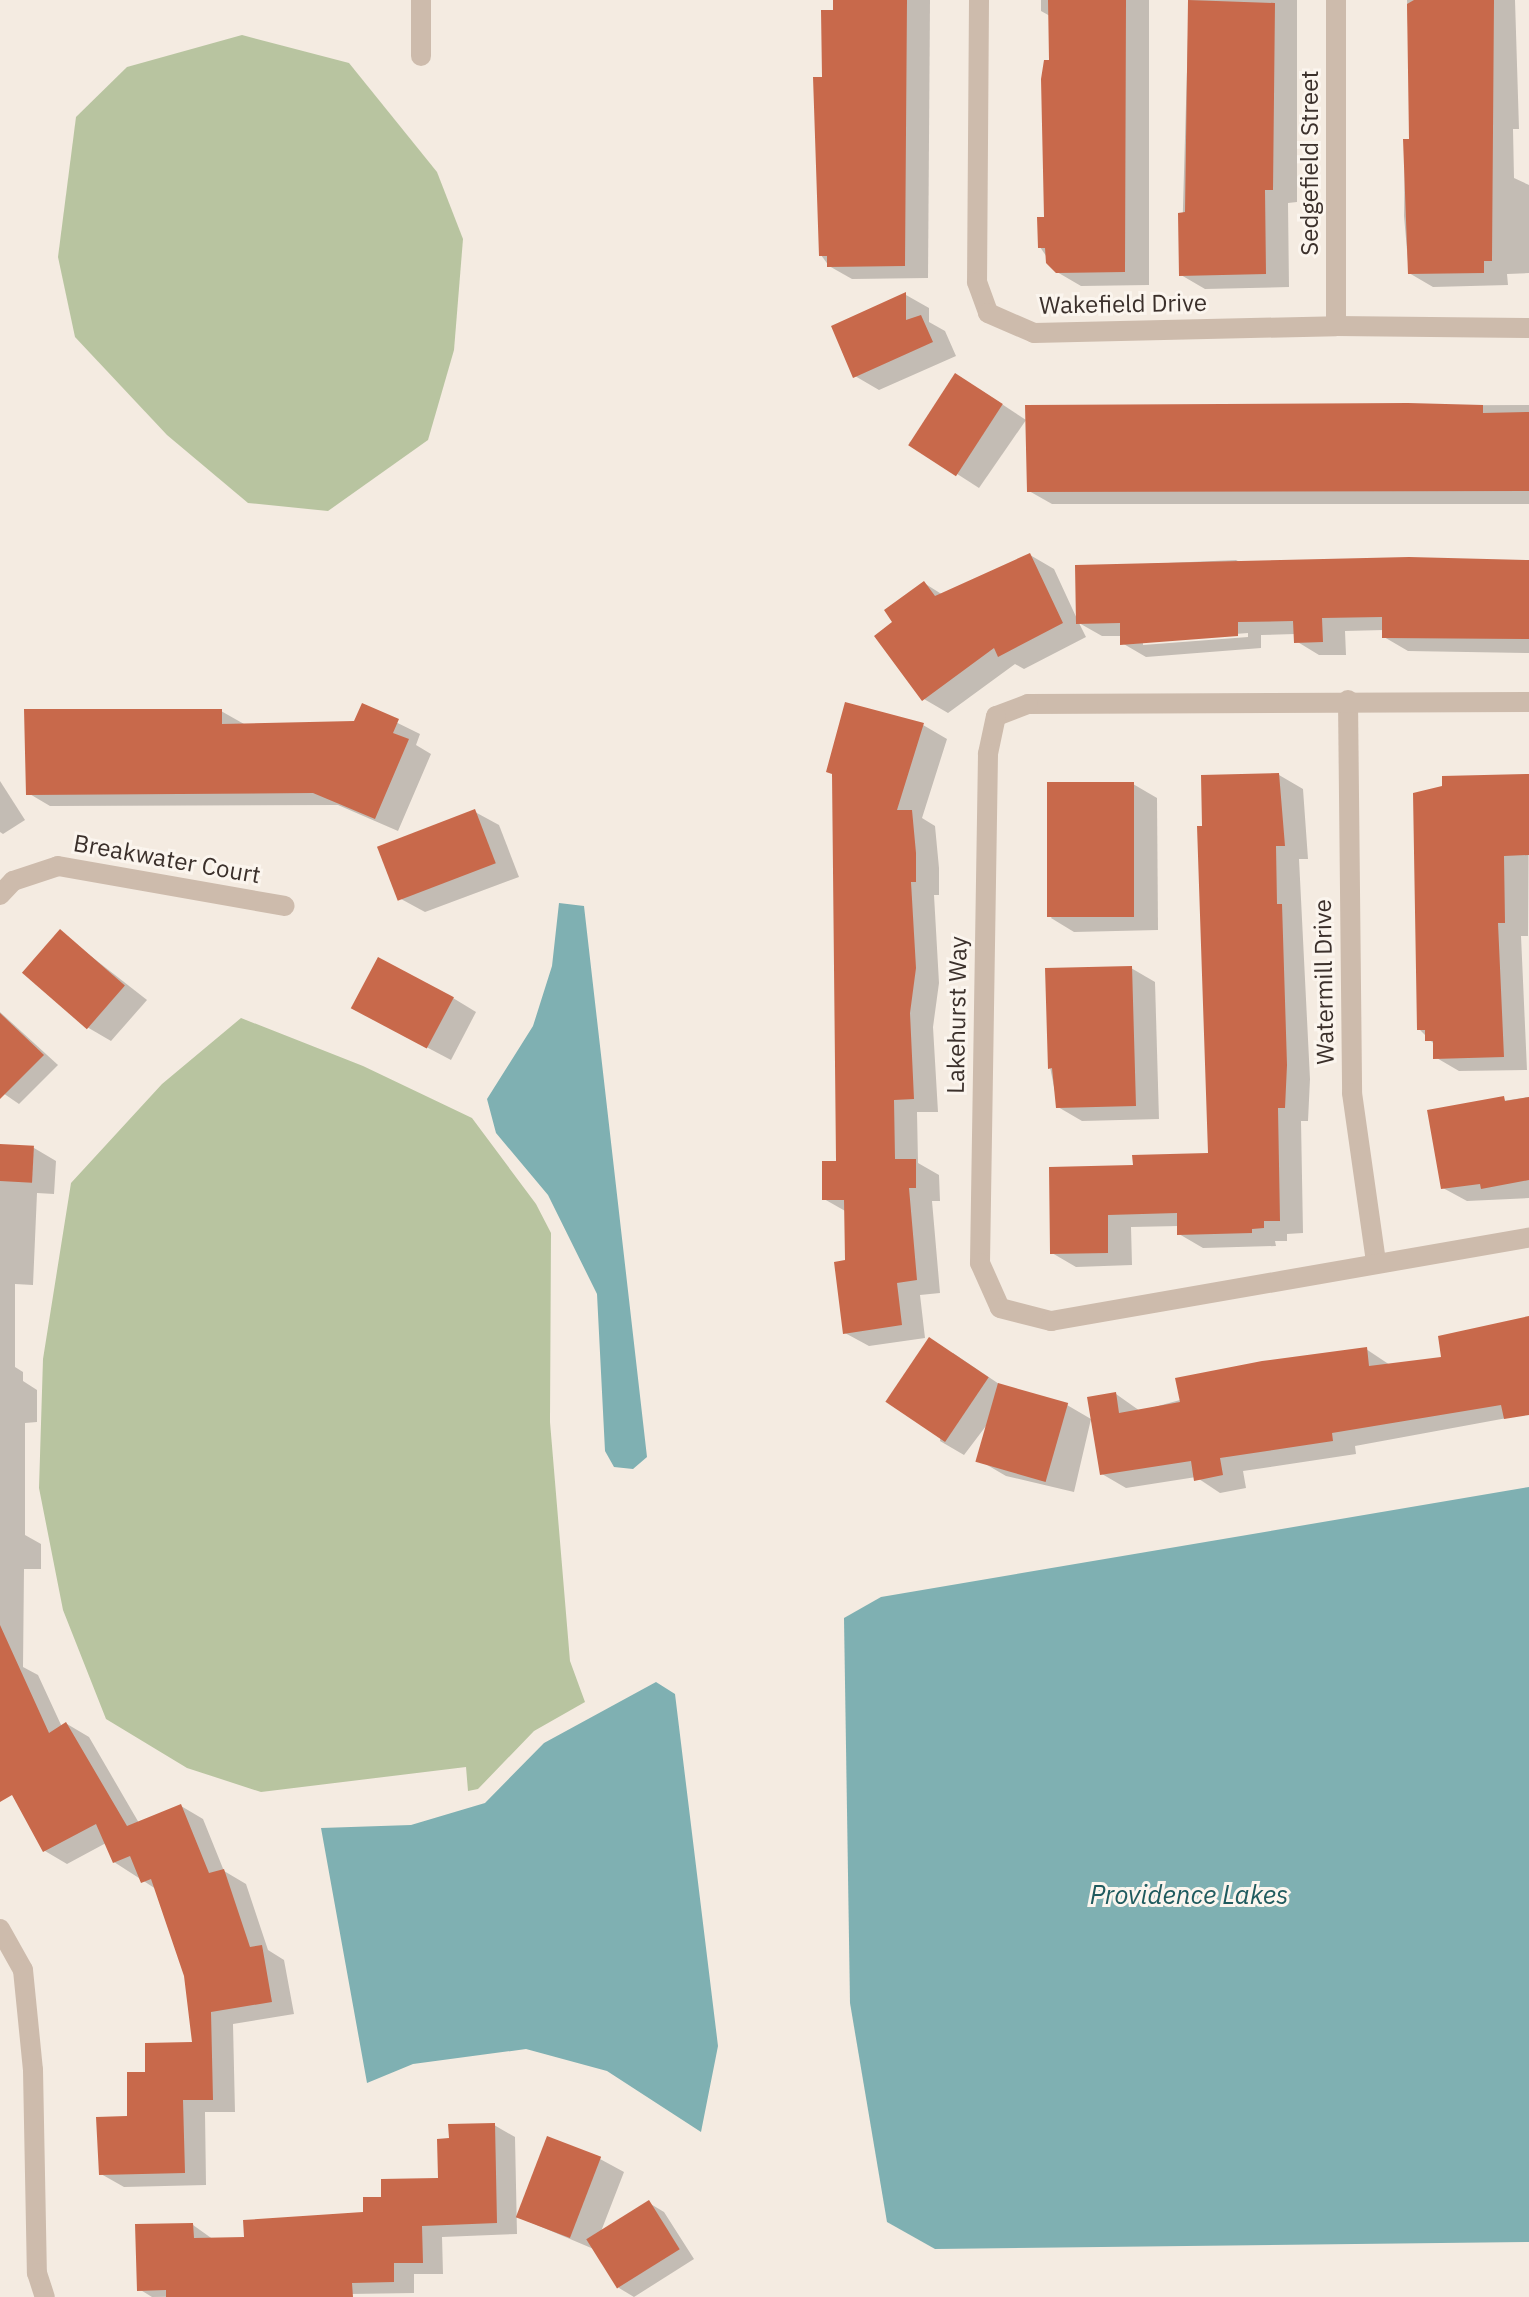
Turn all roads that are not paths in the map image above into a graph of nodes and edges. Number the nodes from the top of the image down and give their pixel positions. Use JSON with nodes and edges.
{"nodes":[{"id":1,"x":421,"y":0,"type":"edge"},
{"id":2,"x":979,"y":0,"type":"edge"},
{"id":3,"x":1336,"y":0,"type":"edge"},
{"id":4,"x":421,"y":56,"type":"dead end"},
{"id":5,"x":1336,"y":326,"type":"junction"},
{"id":6,"x":1529,"y":328,"type":"edge"},
{"id":7,"x":1348,"y":700,"type":"junction"},
{"id":8,"x":1529,"y":702,"type":"edge"},
{"id":9,"x":0,"y":895,"type":"edge"},
{"id":10,"x":284,"y":906,"type":"dead end"},
{"id":11,"x":1529,"y":1238,"type":"edge"},
{"id":12,"x":1376,"y":1262,"type":"junction"},
{"id":13,"x":0,"y":1929,"type":"edge"},
{"id":14,"x":45,"y":2297,"type":"edge"}],
"edges":[{"from":1,"to":4,"type":"street"},
{"from":2,"to":5,"type":"street","name":"Wakefield Drive"},
{"from":3,"to":5,"type":"street","name":"Sedgefield Street"},
{"from":5,"to":6,"type":"street","name":"Wakefield Drive"},
{"from":7,"to":8,"type":"street","name":"Lakehurst Way"},
{"from":7,"to":12,"type":"street","name":"Watermill Drive"},
{"from":7,"to":12,"type":"street","name":"Lakehurst Way"},
{"from":9,"to":10,"type":"street","name":"Breakwater Court"},
{"from":11,"to":12,"type":"street","name":"Lakehurst Way"},
{"from":13,"to":14,"type":"street"}]}
